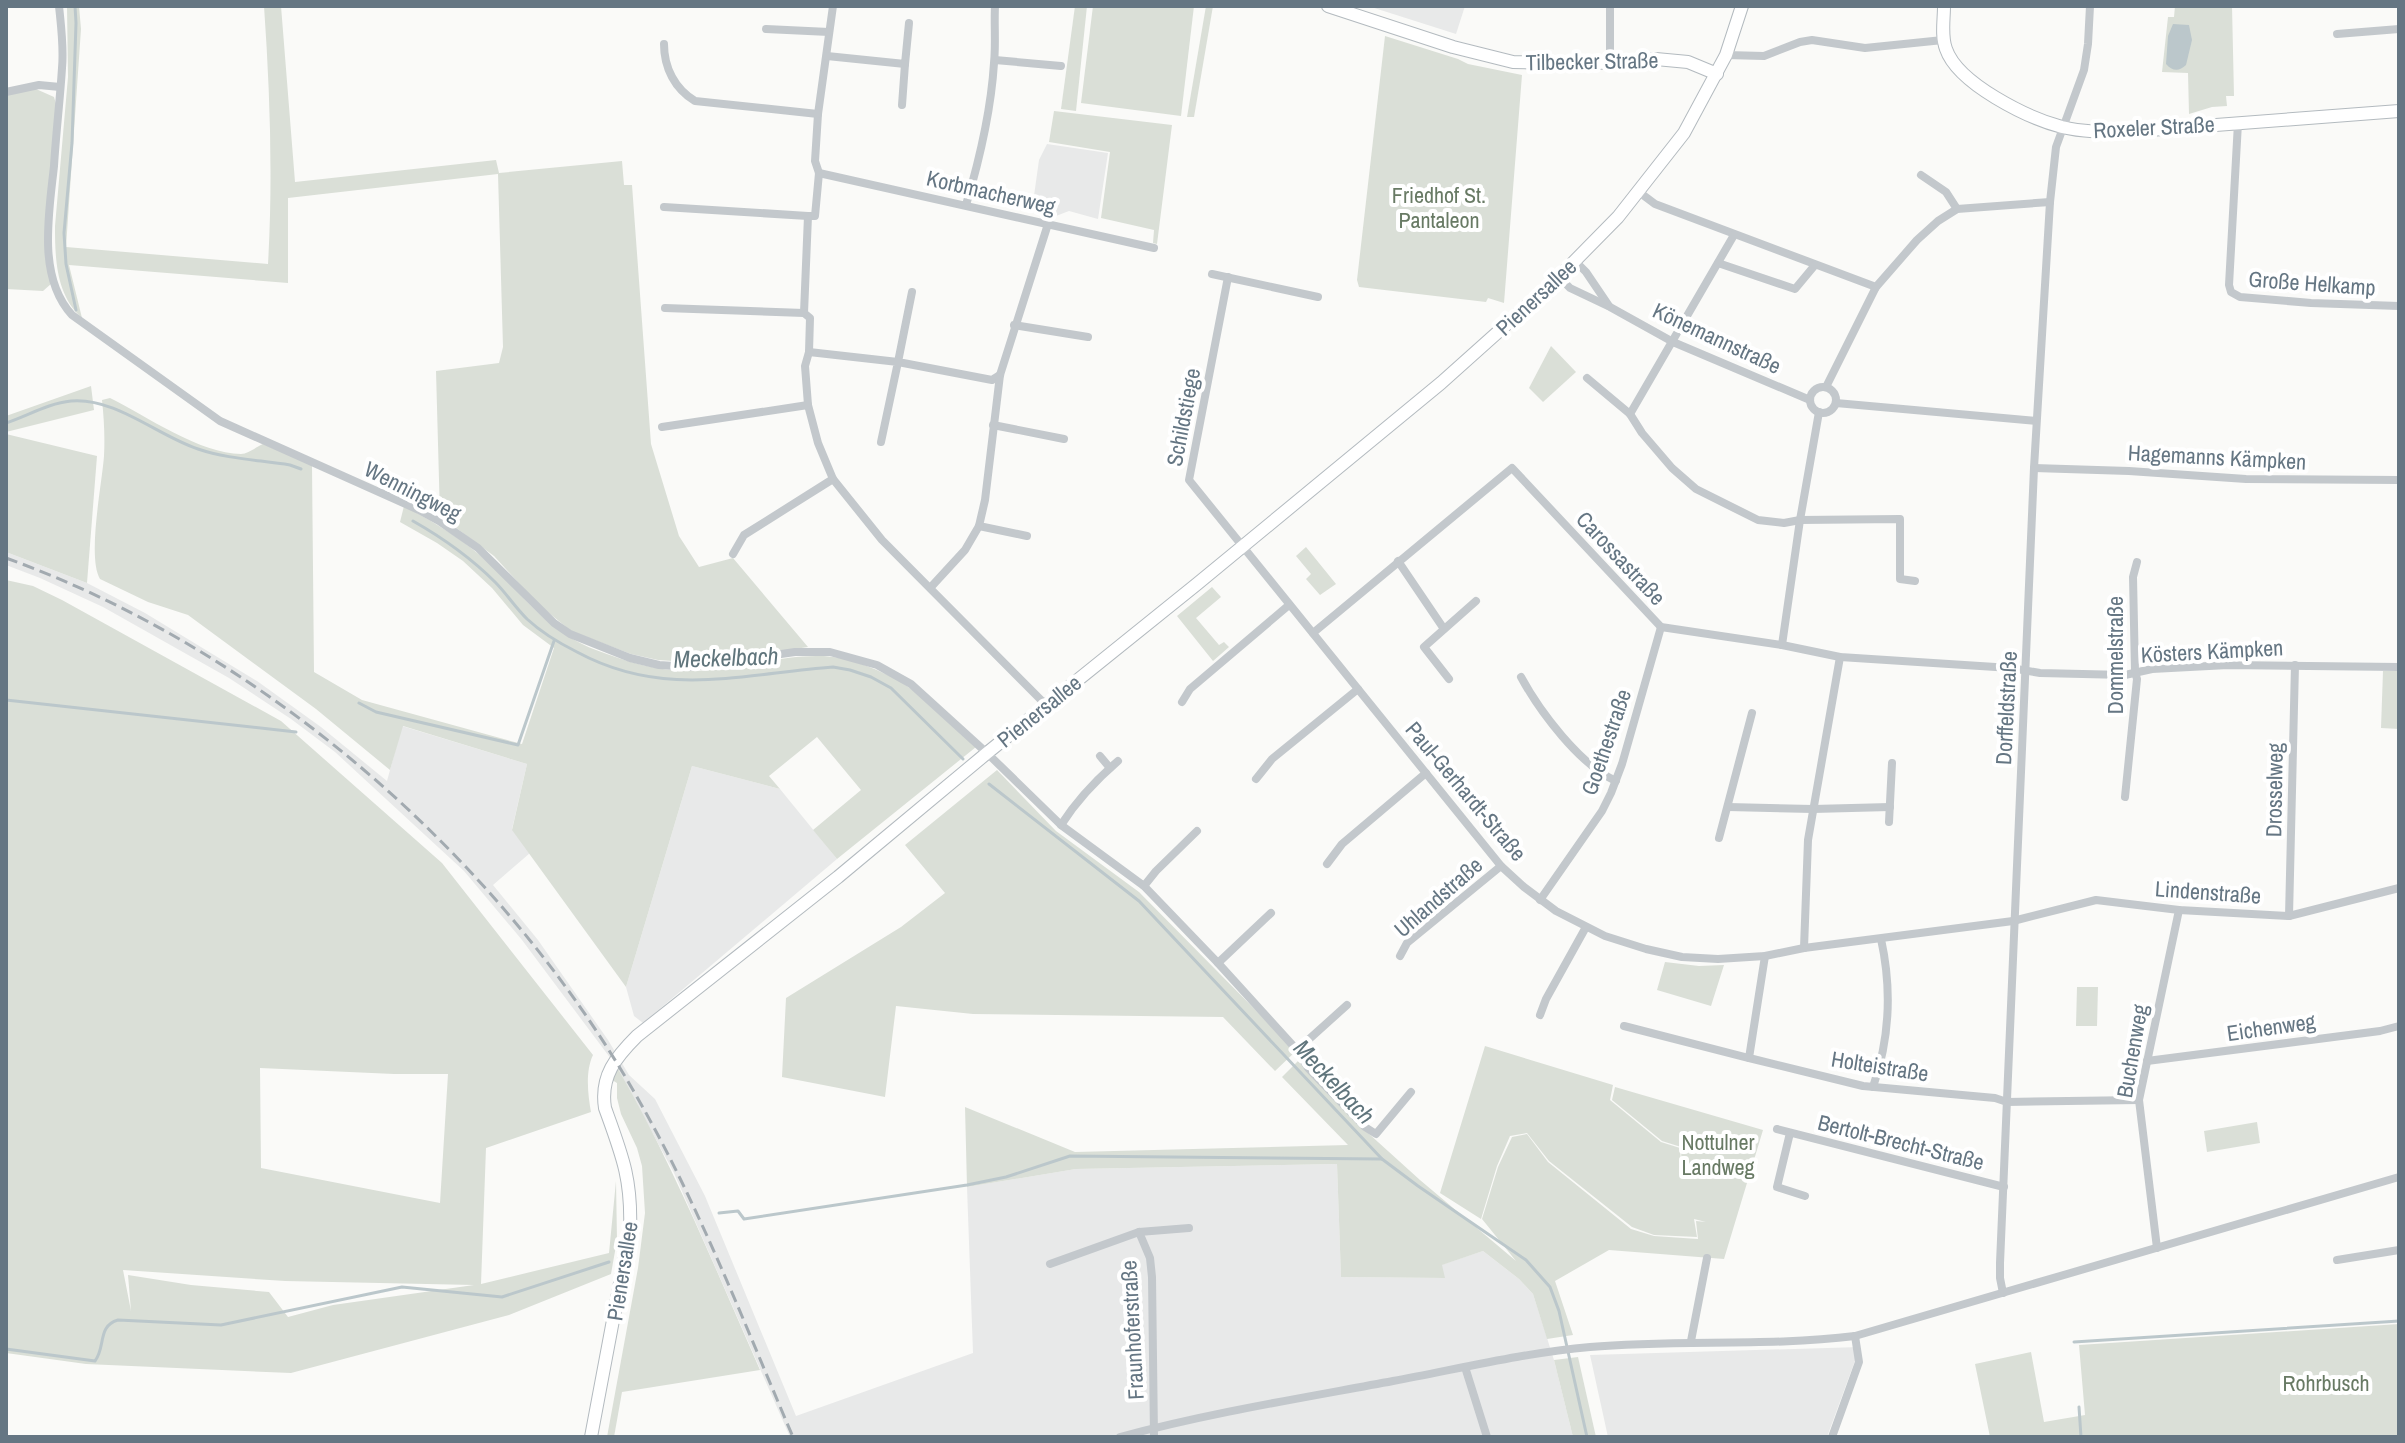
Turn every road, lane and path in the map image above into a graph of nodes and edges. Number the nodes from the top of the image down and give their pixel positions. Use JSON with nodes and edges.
{"nodes":[{"id":1,"x":59,"y":6,"type":"edge"},
{"id":2,"x":833,"y":6,"type":"edge"},
{"id":3,"x":995,"y":6,"type":"edge"},
{"id":4,"x":1328,"y":6,"type":"edge"},
{"id":5,"x":1610,"y":6,"type":"edge"},
{"id":6,"x":1742,"y":6,"type":"edge"},
{"id":7,"x":1944,"y":6,"type":"edge"},
{"id":8,"x":2090,"y":6,"type":"edge"},
{"id":9,"x":909,"y":23,"type":"dead end"},
{"id":10,"x":766,"y":29,"type":"dead end"},
{"id":11,"x":2399,"y":29,"type":"edge"},
{"id":12,"x":829,"y":32,"type":"junction"},
{"id":13,"x":2337,"y":34,"type":"dead end"},
{"id":14,"x":1943,"y":40,"type":"junction"},
{"id":15,"x":664,"y":44,"type":"dead end"},
{"id":16,"x":1726,"y":55,"type":"junction"},
{"id":17,"x":827,"y":56,"type":"junction"},
{"id":18,"x":995,"y":60,"type":"junction"},
{"id":19,"x":1610,"y":62,"type":"junction"},
{"id":20,"x":905,"y":64,"type":"junction"},
{"id":21,"x":1061,"y":66,"type":"dead end"},
{"id":22,"x":1717,"y":74,"type":"junction"},
{"id":23,"x":60,"y":87,"type":"junction"},
{"id":24,"x":6,"y":92,"type":"edge"},
{"id":25,"x":902,"y":105,"type":"dead end"},
{"id":26,"x":2399,"y":111,"type":"edge"},
{"id":27,"x":818,"y":114,"type":"junction"},
{"id":28,"x":2238,"y":123,"type":"junction"},
{"id":29,"x":2063,"y":127,"type":"junction"},
{"id":30,"x":819,"y":173,"type":"junction"},
{"id":31,"x":1921,"y":175,"type":"dead end"},
{"id":32,"x":1639,"y":192,"type":"junction"},
{"id":33,"x":2050,"y":202,"type":"junction"},
{"id":34,"x":966,"y":205,"type":"junction"},
{"id":35,"x":664,"y":207,"type":"dead end"},
{"id":36,"x":1957,"y":209,"type":"junction"},
{"id":37,"x":808,"y":216,"type":"junction"},
{"id":38,"x":1048,"y":224,"type":"junction"},
{"id":39,"x":1734,"y":235,"type":"junction"},
{"id":40,"x":1154,"y":248,"type":"dead end"},
{"id":41,"x":1575,"y":261,"type":"junction"},
{"id":42,"x":1718,"y":263,"type":"junction"},
{"id":43,"x":1815,"y":265,"type":"junction"},
{"id":44,"x":1212,"y":274,"type":"dead end"},
{"id":45,"x":1228,"y":277,"type":"junction"},
{"id":46,"x":1559,"y":277,"type":"junction"},
{"id":47,"x":1876,"y":287,"type":"junction"},
{"id":48,"x":912,"y":292,"type":"dead end"},
{"id":49,"x":1318,"y":297,"type":"dead end"},
{"id":50,"x":2399,"y":306,"type":"edge"},
{"id":51,"x":1610,"y":307,"type":"junction"},
{"id":52,"x":665,"y":308,"type":"dead end"},
{"id":53,"x":804,"y":313,"type":"junction"},
{"id":54,"x":1014,"y":325,"type":"junction"},
{"id":55,"x":1088,"y":337,"type":"dead end"},
{"id":56,"x":1673,"y":342,"type":"junction"},
{"id":57,"x":809,"y":352,"type":"junction"},
{"id":58,"x":898,"y":362,"type":"junction"},
{"id":59,"x":1000,"y":375,"type":"junction"},
{"id":60,"x":1587,"y":378,"type":"dead end"},
{"id":61,"x":1826,"y":387,"type":"junction"},
{"id":62,"x":1810,"y":400,"type":"junction"},
{"id":63,"x":1836,"y":403,"type":"junction"},
{"id":64,"x":808,"y":405,"type":"junction"},
{"id":65,"x":1819,"y":412,"type":"junction"},
{"id":66,"x":1630,"y":414,"type":"junction"},
{"id":67,"x":2036,"y":421,"type":"junction"},
{"id":68,"x":993,"y":425,"type":"junction"},
{"id":69,"x":662,"y":427,"type":"dead end"},
{"id":70,"x":1064,"y":439,"type":"dead end"},
{"id":71,"x":881,"y":442,"type":"dead end"},
{"id":72,"x":2034,"y":468,"type":"junction"},
{"id":73,"x":833,"y":479,"type":"junction"},
{"id":74,"x":2399,"y":480,"type":"edge"},
{"id":75,"x":1800,"y":520,"type":"junction"},
{"id":76,"x":979,"y":526,"type":"junction"},
{"id":77,"x":1027,"y":536,"type":"dead end"},
{"id":78,"x":1241,"y":547,"type":"junction"},
{"id":79,"x":733,"y":554,"type":"dead end"},
{"id":80,"x":1398,"y":561,"type":"junction"},
{"id":81,"x":2137,"y":562,"type":"dead end"},
{"id":82,"x":1915,"y":581,"type":"dead end"},
{"id":83,"x":931,"y":587,"type":"junction"},
{"id":84,"x":1476,"y":601,"type":"dead end"},
{"id":85,"x":1289,"y":605,"type":"junction"},
{"id":86,"x":1661,"y":627,"type":"junction"},
{"id":87,"x":1444,"y":629,"type":"junction"},
{"id":88,"x":1313,"y":633,"type":"junction"},
{"id":89,"x":1782,"y":645,"type":"junction"},
{"id":90,"x":1840,"y":657,"type":"junction"},
{"id":91,"x":2295,"y":665,"type":"junction"},
{"id":92,"x":2399,"y":667,"type":"edge"},
{"id":93,"x":2026,"y":671,"type":"junction"},
{"id":94,"x":2135,"y":672,"type":"junction"},
{"id":95,"x":1521,"y":677,"type":"dead end"},
{"id":96,"x":1449,"y":679,"type":"dead end"},
{"id":97,"x":1358,"y":689,"type":"junction"},
{"id":98,"x":1182,"y":702,"type":"dead end"},
{"id":99,"x":1047,"y":706,"type":"junction"},
{"id":100,"x":1752,"y":713,"type":"dead end"},
{"id":101,"x":987,"y":753,"type":"junction"},
{"id":102,"x":1100,"y":756,"type":"dead end"},
{"id":103,"x":1118,"y":761,"type":"dead end"},
{"id":104,"x":1892,"y":763,"type":"dead end"},
{"id":105,"x":1110,"y":768,"type":"junction"},
{"id":106,"x":1426,"y":773,"type":"junction"},
{"id":107,"x":1256,"y":779,"type":"dead end"},
{"id":108,"x":1616,"y":781,"type":"junction"},
{"id":109,"x":2125,"y":797,"type":"dead end"},
{"id":110,"x":1728,"y":807,"type":"junction"},
{"id":111,"x":1890,"y":807,"type":"junction"},
{"id":112,"x":1813,"y":809,"type":"junction"},
{"id":113,"x":1889,"y":822,"type":"dead end"},
{"id":114,"x":1061,"y":825,"type":"junction"},
{"id":115,"x":1197,"y":831,"type":"dead end"},
{"id":116,"x":1719,"y":838,"type":"dead end"},
{"id":117,"x":1327,"y":864,"type":"dead end"},
{"id":118,"x":1501,"y":866,"type":"junction"},
{"id":119,"x":1144,"y":886,"type":"junction"},
{"id":120,"x":2399,"y":888,"type":"edge"},
{"id":121,"x":1540,"y":900,"type":"junction"},
{"id":122,"x":2179,"y":910,"type":"junction"},
{"id":123,"x":1271,"y":913,"type":"dead end"},
{"id":124,"x":2289,"y":916,"type":"junction"},
{"id":125,"x":2013,"y":921,"type":"junction"},
{"id":126,"x":1586,"y":927,"type":"junction"},
{"id":127,"x":1881,"y":939,"type":"junction"},
{"id":128,"x":1804,"y":948,"type":"junction"},
{"id":129,"x":1400,"y":956,"type":"dead end"},
{"id":130,"x":1765,"y":956,"type":"junction"},
{"id":131,"x":1218,"y":963,"type":"junction"},
{"id":132,"x":1347,"y":1005,"type":"dead end"},
{"id":133,"x":1540,"y":1015,"type":"dead end"},
{"id":134,"x":1624,"y":1026,"type":"dead end"},
{"id":135,"x":2399,"y":1026,"type":"edge"},
{"id":136,"x":1297,"y":1050,"type":"junction"},
{"id":137,"x":1749,"y":1058,"type":"junction"},
{"id":138,"x":2147,"y":1061,"type":"junction"},
{"id":139,"x":1873,"y":1087,"type":"junction"},
{"id":140,"x":1411,"y":1092,"type":"dead end"},
{"id":141,"x":2139,"y":1100,"type":"junction"},
{"id":142,"x":2007,"y":1102,"type":"junction"},
{"id":143,"x":1777,"y":1129,"type":"dead end"},
{"id":144,"x":1790,"y":1133,"type":"junction"},
{"id":145,"x":2399,"y":1177,"type":"edge"},
{"id":146,"x":2004,"y":1187,"type":"junction"},
{"id":147,"x":1805,"y":1196,"type":"dead end"},
{"id":148,"x":1189,"y":1228,"type":"dead end"},
{"id":149,"x":1139,"y":1232,"type":"junction"},
{"id":150,"x":2157,"y":1248,"type":"junction"},
{"id":151,"x":2399,"y":1250,"type":"edge"},
{"id":152,"x":1707,"y":1258,"type":"dead end"},
{"id":153,"x":2337,"y":1260,"type":"dead end"},
{"id":154,"x":1050,"y":1264,"type":"dead end"},
{"id":155,"x":2003,"y":1293,"type":"junction"},
{"id":156,"x":1855,"y":1336,"type":"junction"},
{"id":157,"x":1691,"y":1341,"type":"junction"},
{"id":158,"x":1465,"y":1367,"type":"junction"},
{"id":159,"x":1154,"y":1432,"type":"edge"},
{"id":160,"x":591,"y":1437,"type":"edge"},
{"id":161,"x":1120,"y":1437,"type":"edge"},
{"id":162,"x":1487,"y":1437,"type":"edge"},
{"id":163,"x":1832,"y":1437,"type":"edge"}],
"edges":[{"from":1,"to":23,"type":"street","name":"Wenningweg"},
{"from":2,"to":12,"type":"street"},
{"from":3,"to":18,"type":"street"},
{"from":4,"to":19,"type":"main road","name":"Tilbecker Straße"},
{"from":5,"to":19,"type":"street"},
{"from":6,"to":16,"type":"main road","name":"Pienersallee"},
{"from":7,"to":14,"type":"main road"},
{"from":8,"to":29,"type":"street","name":"Dorffeldstraße"},
{"from":9,"to":20,"type":"street"},
{"from":10,"to":12,"type":"street"},
{"from":11,"to":13,"type":"street"},
{"from":12,"to":17,"type":"street"},
{"from":14,"to":16,"type":"street"},
{"from":14,"to":29,"type":"main road","name":"Roxeler Straße"},
{"from":15,"to":27,"type":"street"},
{"from":16,"to":22,"type":"main road","name":"Pienersallee"},
{"from":17,"to":20,"type":"street"},
{"from":17,"to":27,"type":"street"},
{"from":18,"to":21,"type":"street"},
{"from":18,"to":34,"type":"street"},
{"from":19,"to":22,"type":"main road","name":"Tilbecker Straße"},
{"from":20,"to":25,"type":"street"},
{"from":22,"to":32,"type":"main road","name":"Pienersallee"},
{"from":23,"to":24,"type":"street"},
{"from":23,"to":101,"type":"street","name":"Wenningweg"},
{"from":26,"to":28,"type":"main road","name":"Roxeler Straße"},
{"from":27,"to":30,"type":"street"},
{"from":28,"to":29,"type":"main road","name":"Roxeler Straße"},
{"from":28,"to":50,"type":"street","name":"Große Helkamp"},
{"from":29,"to":33,"type":"street","name":"Dorffeldstraße"},
{"from":30,"to":34,"type":"street","name":"Korbmacherweg"},
{"from":30,"to":37,"type":"street"},
{"from":31,"to":36,"type":"street"},
{"from":32,"to":39,"type":"street"},
{"from":32,"to":41,"type":"main road","name":"Pienersallee"},
{"from":33,"to":36,"type":"street"},
{"from":33,"to":67,"type":"street","name":"Dorffeldstraße"},
{"from":34,"to":38,"type":"street","name":"Korbmacherweg"},
{"from":35,"to":37,"type":"street"},
{"from":36,"to":47,"type":"street"},
{"from":37,"to":53,"type":"street"},
{"from":38,"to":40,"type":"street","name":"Korbmacherweg"},
{"from":38,"to":54,"type":"street"},
{"from":39,"to":42,"type":"street"},
{"from":39,"to":43,"type":"street"},
{"from":41,"to":46,"type":"main road","name":"Pienersallee"},
{"from":41,"to":51,"type":"street","name":"Könemannstraße"},
{"from":42,"to":43,"type":"street"},
{"from":42,"to":56,"type":"street"},
{"from":43,"to":47,"type":"street"},
{"from":44,"to":45,"type":"street"},
{"from":45,"to":49,"type":"street"},
{"from":45,"to":78,"type":"street","name":"Schildstiege"},
{"from":46,"to":51,"type":"street","name":"Könemannstraße"},
{"from":46,"to":78,"type":"main road","name":"Pienersallee"},
{"from":47,"to":61,"type":"street"},
{"from":48,"to":58,"type":"street"},
{"from":51,"to":56,"type":"street","name":"Könemannstraße"},
{"from":52,"to":53,"type":"street"},
{"from":53,"to":57,"type":"street"},
{"from":54,"to":55,"type":"street"},
{"from":54,"to":59,"type":"street"},
{"from":56,"to":62,"type":"street","name":"Könemannstraße"},
{"from":56,"to":66,"type":"street"},
{"from":57,"to":58,"type":"street"},
{"from":57,"to":64,"type":"street"},
{"from":58,"to":59,"type":"street"},
{"from":58,"to":71,"type":"street"},
{"from":59,"to":68,"type":"street"},
{"from":60,"to":66,"type":"street"},
{"from":61,"to":62,"type":"street"},
{"from":61,"to":63,"type":"street"},
{"from":62,"to":65,"type":"street"},
{"from":63,"to":65,"type":"street"},
{"from":63,"to":67,"type":"street"},
{"from":64,"to":69,"type":"street"},
{"from":64,"to":73,"type":"street"},
{"from":65,"to":75,"type":"street"},
{"from":66,"to":75,"type":"street"},
{"from":67,"to":72,"type":"street","name":"Dorffeldstraße"},
{"from":68,"to":70,"type":"street"},
{"from":68,"to":76,"type":"street"},
{"from":72,"to":74,"type":"street","name":"Hagemanns Kämpken"},
{"from":72,"to":93,"type":"street","name":"Dorffeldstraße"},
{"from":73,"to":79,"type":"street"},
{"from":73,"to":83,"type":"street"},
{"from":75,"to":82,"type":"street"},
{"from":75,"to":89,"type":"street"},
{"from":76,"to":77,"type":"street"},
{"from":76,"to":83,"type":"street"},
{"from":78,"to":85,"type":"street","name":"Paul-Gerhardt-Straße"},
{"from":78,"to":99,"type":"main road","name":"Pienersallee"},
{"from":80,"to":86,"type":"street","name":"Carossastraße"},
{"from":80,"to":87,"type":"street"},
{"from":80,"to":88,"type":"street","name":"Carossastraße"},
{"from":81,"to":94,"type":"street","name":"Dommelstraße"},
{"from":83,"to":99,"type":"street"},
{"from":84,"to":87,"type":"street"},
{"from":85,"to":88,"type":"street","name":"Paul-Gerhardt-Straße"},
{"from":85,"to":98,"type":"street"},
{"from":86,"to":89,"type":"street","name":"Carossastraße"},
{"from":86,"to":108,"type":"street","name":"Goethestraße"},
{"from":87,"to":96,"type":"street"},
{"from":88,"to":97,"type":"street","name":"Paul-Gerhardt-Straße"},
{"from":89,"to":90,"type":"street","name":"Carossastraße"},
{"from":90,"to":93,"type":"street","name":"Carossastraße"},
{"from":90,"to":112,"type":"street"},
{"from":91,"to":92,"type":"street","name":"Kösters Kämpken"},
{"from":91,"to":94,"type":"street","name":"Kösters Kämpken"},
{"from":91,"to":124,"type":"street","name":"Drosselweg"},
{"from":93,"to":94,"type":"street","name":"Kösters Kämpken"},
{"from":93,"to":125,"type":"street","name":"Dorffeldstraße"},
{"from":94,"to":109,"type":"street","name":"Dommelstraße"},
{"from":95,"to":108,"type":"street"},
{"from":97,"to":106,"type":"street","name":"Paul-Gerhardt-Straße"},
{"from":97,"to":107,"type":"street"},
{"from":99,"to":101,"type":"main road","name":"Pienersallee"},
{"from":100,"to":110,"type":"street"},
{"from":101,"to":114,"type":"street","name":"Wenningweg"},
{"from":101,"to":160,"type":"main road","name":"Pienersallee"},
{"from":102,"to":105,"type":"street"},
{"from":103,"to":105,"type":"street"},
{"from":104,"to":111,"type":"street"},
{"from":105,"to":114,"type":"street"},
{"from":106,"to":117,"type":"street"},
{"from":106,"to":118,"type":"street","name":"Paul-Gerhardt-Straße"},
{"from":108,"to":121,"type":"street","name":"Goethestraße"},
{"from":110,"to":112,"type":"street"},
{"from":110,"to":116,"type":"street"},
{"from":111,"to":112,"type":"street"},
{"from":111,"to":113,"type":"street"},
{"from":112,"to":128,"type":"street"},
{"from":114,"to":119,"type":"street","name":"Wenningweg"},
{"from":115,"to":119,"type":"street"},
{"from":118,"to":121,"type":"street","name":"Paul-Gerhardt-Straße"},
{"from":118,"to":129,"type":"street","name":"Uhlandstraße"},
{"from":119,"to":131,"type":"street","name":"Wenningweg"},
{"from":120,"to":124,"type":"street","name":"Lindenstraße"},
{"from":121,"to":126,"type":"street","name":"Paul-Gerhardt-Straße"},
{"from":122,"to":124,"type":"street","name":"Lindenstraße"},
{"from":122,"to":125,"type":"street","name":"Lindenstraße"},
{"from":122,"to":138,"type":"street","name":"Buchenweg"},
{"from":123,"to":131,"type":"street"},
{"from":125,"to":127,"type":"street","name":"Paul-Gerhardt-Straße"},
{"from":125,"to":142,"type":"street","name":"Dorffeldstraße"},
{"from":126,"to":130,"type":"street","name":"Paul-Gerhardt-Straße"},
{"from":126,"to":133,"type":"street"},
{"from":127,"to":128,"type":"street","name":"Paul-Gerhardt-Straße"},
{"from":127,"to":139,"type":"street"},
{"from":128,"to":130,"type":"street","name":"Paul-Gerhardt-Straße"},
{"from":130,"to":137,"type":"street"},
{"from":131,"to":136,"type":"street","name":"Wenningweg"},
{"from":132,"to":136,"type":"street"},
{"from":134,"to":137,"type":"street","name":"Holteistraße"},
{"from":135,"to":138,"type":"street","name":"Eichenweg"},
{"from":136,"to":140,"type":"street","name":"Wenningweg"},
{"from":137,"to":139,"type":"street","name":"Holteistraße"},
{"from":138,"to":141,"type":"street","name":"Buchenweg"},
{"from":139,"to":142,"type":"street","name":"Holteistraße"},
{"from":141,"to":142,"type":"street"},
{"from":141,"to":150,"type":"street","name":"Buchenweg"},
{"from":142,"to":146,"type":"street","name":"Dorffeldstraße"},
{"from":143,"to":144,"type":"street","name":"Bertolt-Brecht-Straße"},
{"from":144,"to":146,"type":"street","name":"Bertolt-Brecht-Straße"},
{"from":144,"to":147,"type":"street","name":"Bertolt-Brecht-Straße"},
{"from":145,"to":150,"type":"street"},
{"from":146,"to":155,"type":"street","name":"Dorffeldstraße"},
{"from":148,"to":149,"type":"street","name":"Fraunhoferstraße"},
{"from":149,"to":154,"type":"street","name":"Fraunhoferstraße"},
{"from":149,"to":159,"type":"street","name":"Fraunhoferstraße"},
{"from":150,"to":155,"type":"street"},
{"from":151,"to":153,"type":"street"},
{"from":152,"to":157,"type":"street"},
{"from":155,"to":156,"type":"street"},
{"from":156,"to":157,"type":"street"},
{"from":156,"to":163,"type":"street"},
{"from":157,"to":158,"type":"street"},
{"from":158,"to":159,"type":"street"},
{"from":158,"to":162,"type":"street"},
{"from":159,"to":161,"type":"street"}]}
